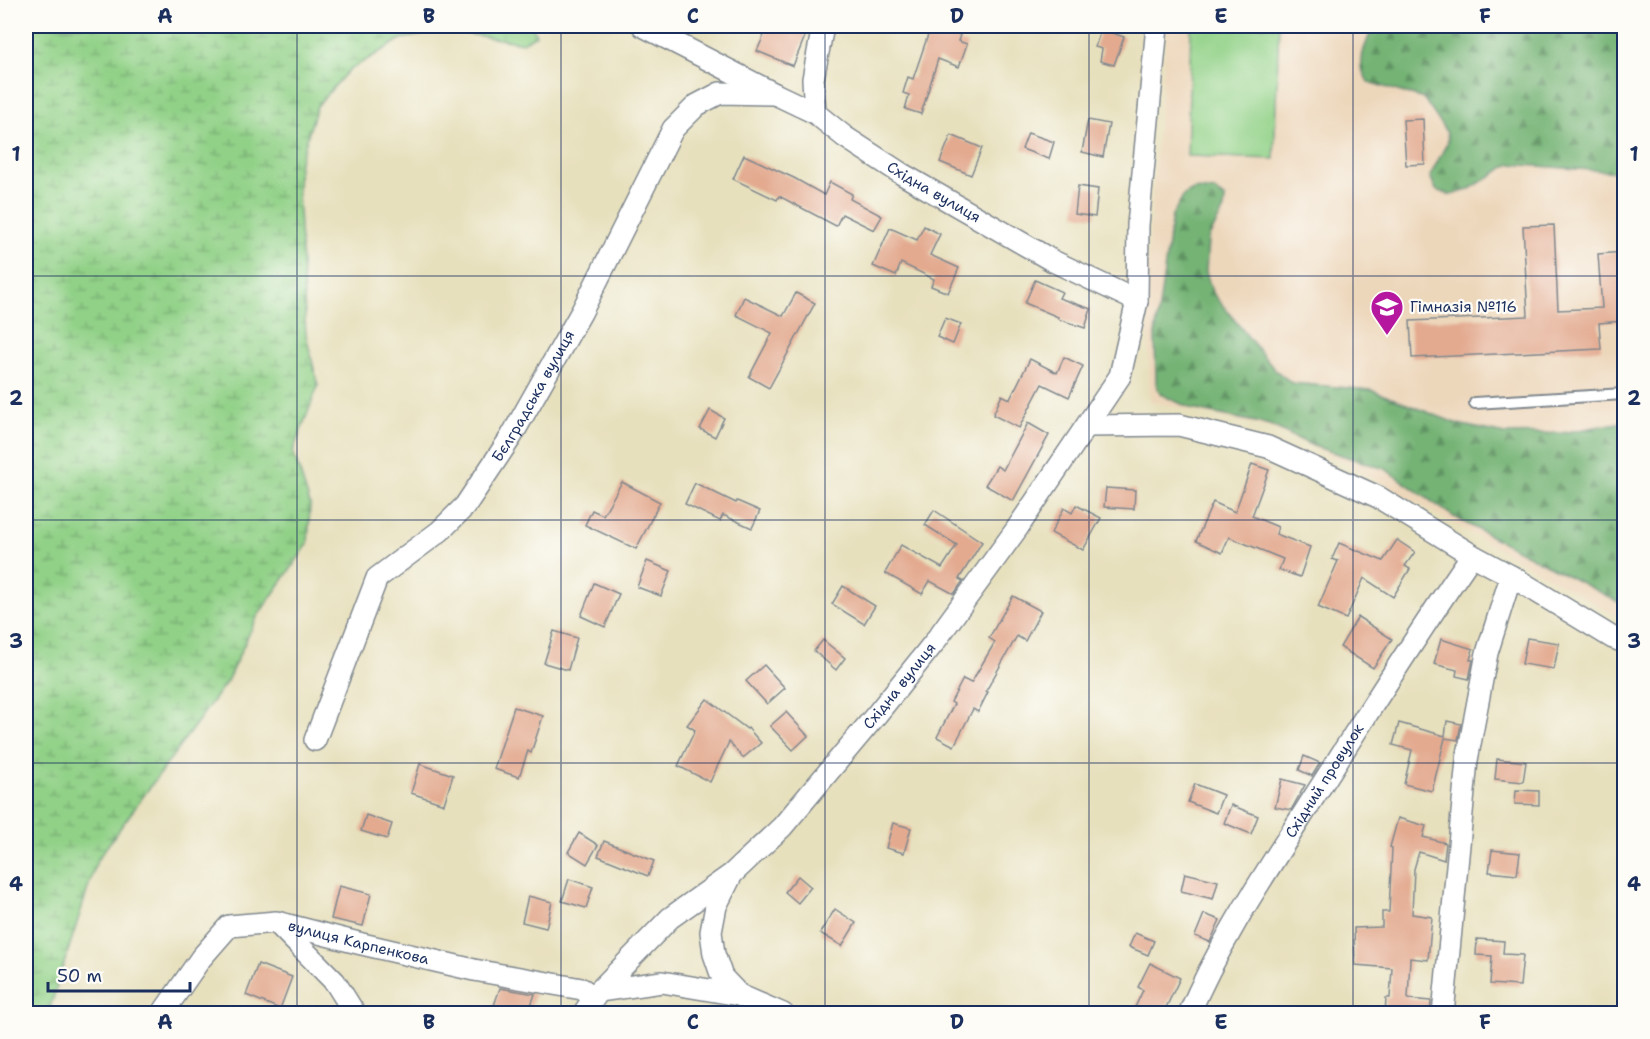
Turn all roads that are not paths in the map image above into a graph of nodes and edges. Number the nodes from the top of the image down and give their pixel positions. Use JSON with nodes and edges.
{"nodes":[{"id":1,"x":643,"y":26,"type":"edge"},
{"id":2,"x":824,"y":26,"type":"edge"},
{"id":3,"x":1157,"y":26,"type":"edge"},
{"id":4,"x":775,"y":94,"type":"junction"},
{"id":5,"x":815,"y":113,"type":"junction"},
{"id":6,"x":1137,"y":302,"type":"junction"},
{"id":7,"x":1624,"y":394,"type":"edge"},
{"id":8,"x":1475,"y":403,"type":"dead end"},
{"id":9,"x":1087,"y":426,"type":"junction"},
{"id":10,"x":1472,"y":555,"type":"junction"},
{"id":11,"x":1511,"y":576,"type":"junction"},
{"id":12,"x":1624,"y":642,"type":"edge"},
{"id":13,"x":315,"y":740,"type":"dead end"},
{"id":14,"x":732,"y":874,"type":"junction"},
{"id":15,"x":276,"y":922,"type":"junction"},
{"id":16,"x":739,"y":995,"type":"junction"},
{"id":17,"x":592,"y":1000,"type":"edge"},
{"id":18,"x":162,"y":1014,"type":"edge"},
{"id":19,"x":355,"y":1014,"type":"edge"},
{"id":20,"x":783,"y":1014,"type":"edge"},
{"id":21,"x":1189,"y":1014,"type":"edge"},
{"id":22,"x":1443,"y":1014,"type":"edge"}],
"edges":[{"from":1,"to":4,"type":"street","name":"Східна вулиця"},
{"from":2,"to":5,"type":"street"},
{"from":3,"to":6,"type":"street","name":"Східна вулиця"},
{"from":4,"to":5,"type":"street","name":"Східна вулиця"},
{"from":4,"to":13,"type":"street","name":"Бєлградська вулиця"},
{"from":5,"to":6,"type":"street","name":"Східна вулиця"},
{"from":6,"to":9,"type":"street","name":"Східна вулиця"},
{"from":7,"to":8,"type":"lane"},
{"from":9,"to":10,"type":"street"},
{"from":9,"to":14,"type":"street","name":"Східна вулиця"},
{"from":10,"to":11,"type":"street"},
{"from":10,"to":21,"type":"street","name":"Східний провулок"},
{"from":11,"to":12,"type":"street"},
{"from":11,"to":22,"type":"street"},
{"from":14,"to":16,"type":"street"},
{"from":14,"to":17,"type":"street","name":"Східна вулиця"},
{"from":15,"to":17,"type":"street","name":"вулиця Карпенкова"},
{"from":15,"to":18,"type":"street","name":"вулиця Карпенкова"},
{"from":15,"to":19,"type":"street"},
{"from":16,"to":17,"type":"street"},
{"from":16,"to":20,"type":"street"}]}
